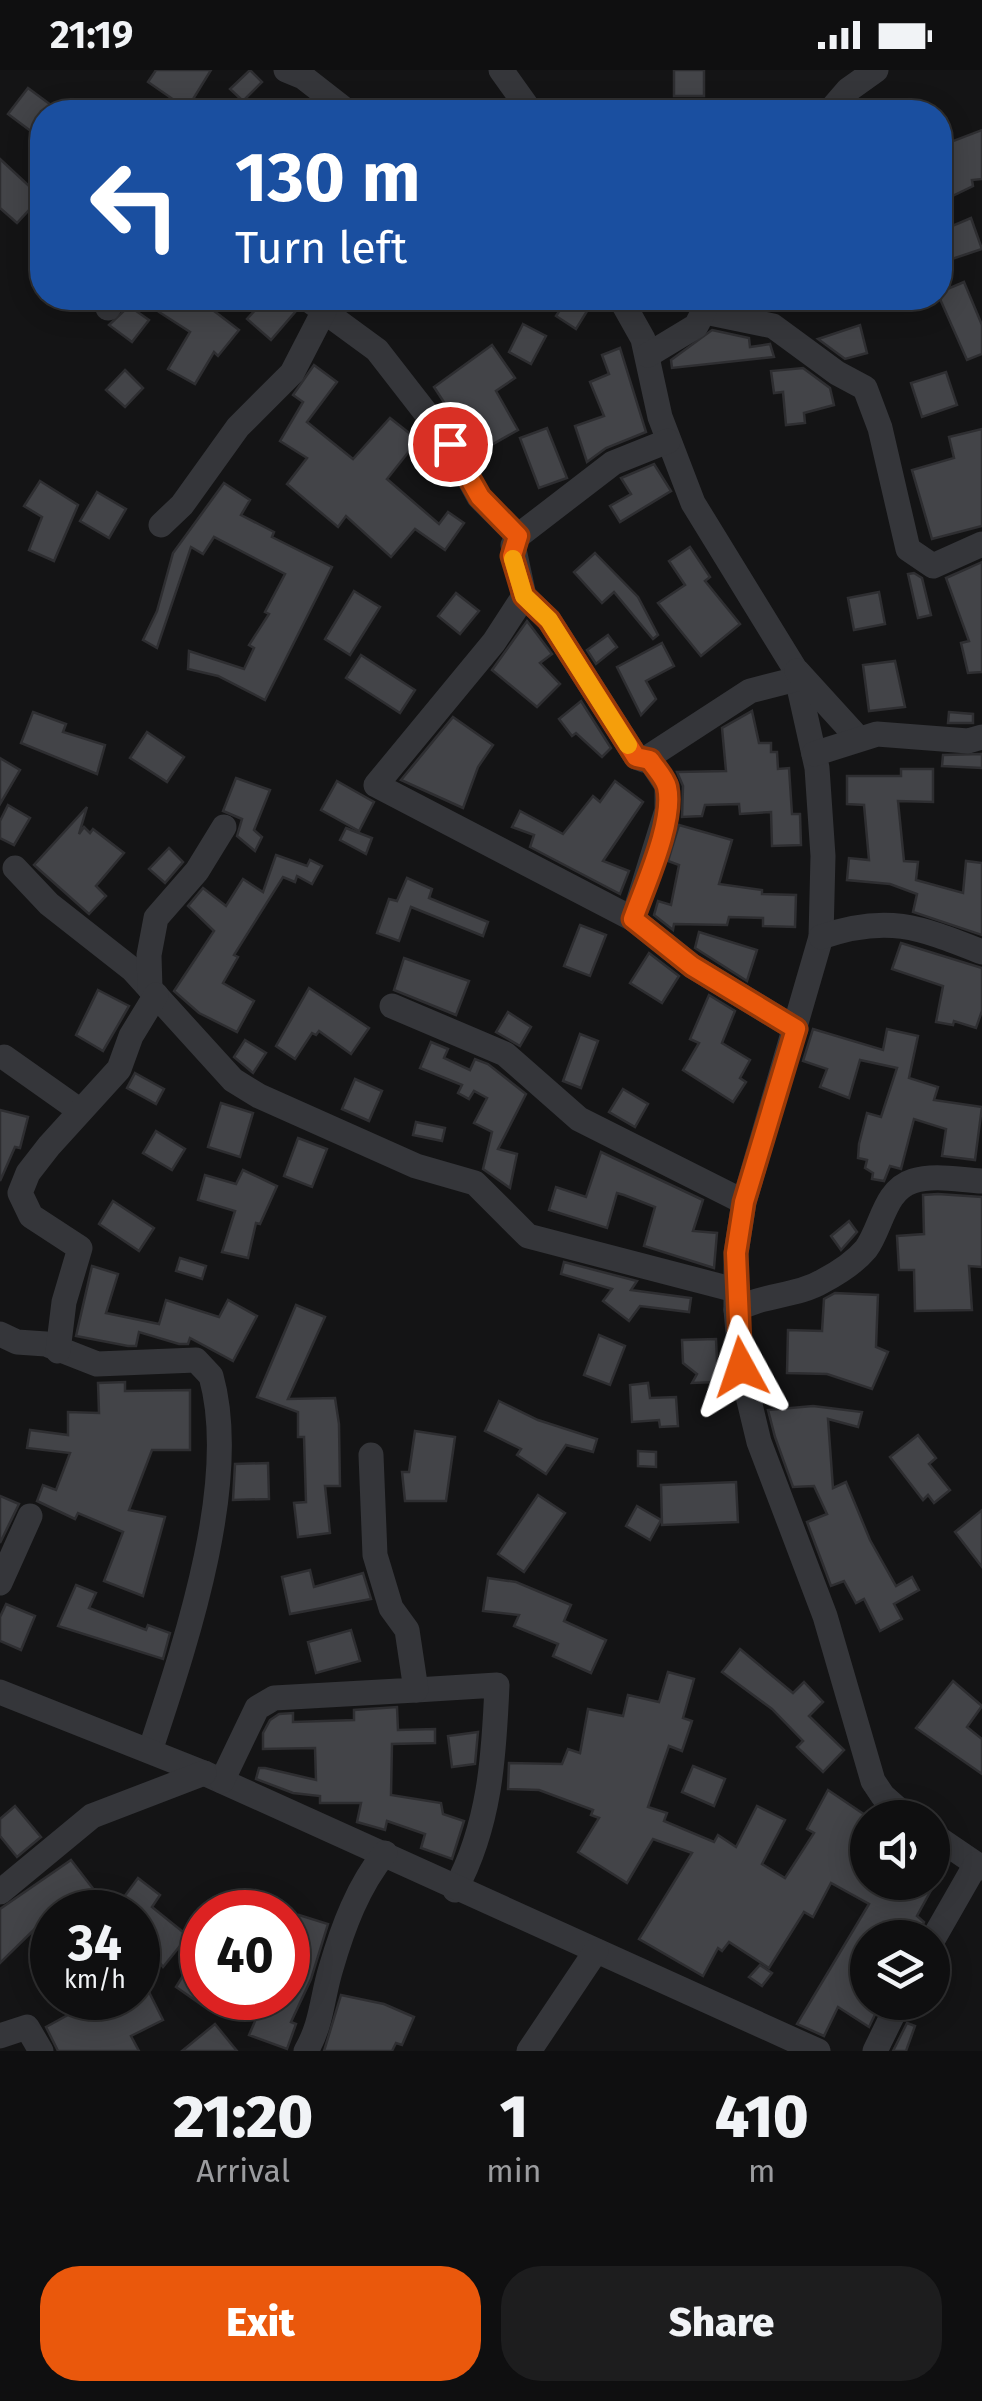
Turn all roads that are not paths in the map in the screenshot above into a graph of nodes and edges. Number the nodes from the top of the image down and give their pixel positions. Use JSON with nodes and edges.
{"nodes":[{"id":1,"x":286,"y":70,"type":"edge"},
{"id":2,"x":502,"y":70,"type":"edge"},
{"id":3,"x":876,"y":70,"type":"edge"},
{"id":4,"x":333,"y":100,"type":"edge"},
{"id":5,"x":523,"y":100,"type":"edge"},
{"id":6,"x":839,"y":100,"type":"edge"},
{"id":7,"x":313,"y":310,"type":"edge"},
{"id":8,"x":323,"y":310,"type":"edge"},
{"id":9,"x":626,"y":310,"type":"edge"},
{"id":10,"x":704,"y":310,"type":"edge"},
{"id":11,"x":723,"y":310,"type":"edge"},
{"id":12,"x":648,"y":355,"type":"junction"},
{"id":13,"x":668,"y":441,"type":"junction"},
{"id":14,"x":161,"y":525,"type":"dead end"},
{"id":15,"x":518,"y":536,"type":"junction"},
{"id":16,"x":982,"y":544,"type":"edge"},
{"id":17,"x":524,"y":596,"type":"junction"},
{"id":18,"x":796,"y":674,"type":"junction"},
{"id":19,"x":982,"y":736,"type":"edge"},
{"id":20,"x":858,"y":738,"type":"junction"},
{"id":21,"x":814,"y":754,"type":"junction"},
{"id":22,"x":650,"y":760,"type":"junction"},
{"id":23,"x":224,"y":827,"type":"dead end"},
{"id":24,"x":15,"y":868,"type":"dead end"},
{"id":25,"x":633,"y":919,"type":"junction"},
{"id":26,"x":821,"y":936,"type":"junction"},
{"id":27,"x":982,"y":952,"type":"edge"},
{"id":28,"x":153,"y":992,"type":"junction"},
{"id":29,"x":392,"y":1006,"type":"dead end"},
{"id":30,"x":796,"y":1029,"type":"junction"},
{"id":31,"x":4,"y":1056,"type":"dead end"},
{"id":32,"x":79,"y":1110,"type":"junction"},
{"id":33,"x":982,"y":1181,"type":"edge"},
{"id":34,"x":744,"y":1202,"type":"junction"},
{"id":35,"x":736,"y":1300,"type":"junction"},
{"id":36,"x":0,"y":1334,"type":"edge"},
{"id":37,"x":58,"y":1352,"type":"junction"},
{"id":38,"x":371,"y":1455,"type":"dead end"},
{"id":39,"x":30,"y":1516,"type":"dead end"},
{"id":40,"x":0,"y":1584,"type":"edge"},
{"id":41,"x":416,"y":1690,"type":"junction"},
{"id":42,"x":0,"y":1692,"type":"edge"},
{"id":43,"x":150,"y":1751,"type":"junction"},
{"id":44,"x":213,"y":1777,"type":"junction"},
{"id":45,"x":888,"y":1800,"type":"edge"},
{"id":46,"x":950,"y":1846,"type":"edge"},
{"id":47,"x":385,"y":1853,"type":"junction"},
{"id":48,"x":979,"y":1866,"type":"edge"},
{"id":49,"x":455,"y":1890,"type":"junction"},
{"id":50,"x":0,"y":1892,"type":"edge"},
{"id":51,"x":945,"y":1920,"type":"edge"},
{"id":52,"x":596,"y":1951,"type":"junction"},
{"id":53,"x":890,"y":2020,"type":"edge"},
{"id":54,"x":0,"y":2036,"type":"edge"},
{"id":55,"x":40,"y":2051,"type":"edge"},
{"id":56,"x":306,"y":2051,"type":"edge"},
{"id":57,"x":529,"y":2051,"type":"edge"},
{"id":58,"x":818,"y":2051,"type":"edge"},
{"id":59,"x":875,"y":2051,"type":"edge"}],
"edges":[{"from":1,"to":4,"type":"street"},
{"from":2,"to":5,"type":"street"},
{"from":3,"to":6,"type":"street"},
{"from":7,"to":14,"type":"street"},
{"from":8,"to":15,"type":"street"},
{"from":9,"to":12,"type":"street"},
{"from":10,"to":12,"type":"street"},
{"from":11,"to":16,"type":"street"},
{"from":12,"to":13,"type":"street"},
{"from":13,"to":15,"type":"street"},
{"from":13,"to":18,"type":"street"},
{"from":15,"to":17,"type":"street"},
{"from":17,"to":22,"type":"street"},
{"from":17,"to":25,"type":"street"},
{"from":18,"to":20,"type":"street"},
{"from":18,"to":21,"type":"street"},
{"from":18,"to":22,"type":"street"},
{"from":19,"to":20,"type":"street"},
{"from":20,"to":21,"type":"street"},
{"from":21,"to":26,"type":"street"},
{"from":22,"to":25,"type":"street"},
{"from":23,"to":28,"type":"street"},
{"from":24,"to":28,"type":"street"},
{"from":25,"to":30,"type":"street"},
{"from":26,"to":27,"type":"street"},
{"from":26,"to":30,"type":"street"},
{"from":28,"to":32,"type":"street"},
{"from":28,"to":35,"type":"street"},
{"from":29,"to":34,"type":"street"},
{"from":30,"to":34,"type":"street"},
{"from":31,"to":32,"type":"street"},
{"from":32,"to":37,"type":"street"},
{"from":33,"to":35,"type":"street"},
{"from":34,"to":35,"type":"street"},
{"from":35,"to":45,"type":"street"},
{"from":36,"to":37,"type":"street"},
{"from":37,"to":43,"type":"street"},
{"from":38,"to":41,"type":"street"},
{"from":39,"to":40,"type":"street"},
{"from":41,"to":44,"type":"street"},
{"from":41,"to":49,"type":"street"},
{"from":42,"to":43,"type":"street"},
{"from":43,"to":44,"type":"street"},
{"from":44,"to":47,"type":"street"},
{"from":44,"to":50,"type":"street"},
{"from":46,"to":48,"type":"street"},
{"from":47,"to":49,"type":"street"},
{"from":47,"to":56,"type":"street"},
{"from":48,"to":51,"type":"street"},
{"from":49,"to":52,"type":"street"},
{"from":52,"to":57,"type":"street"},
{"from":52,"to":58,"type":"street"},
{"from":53,"to":59,"type":"street"},
{"from":54,"to":55,"type":"street"}]}
